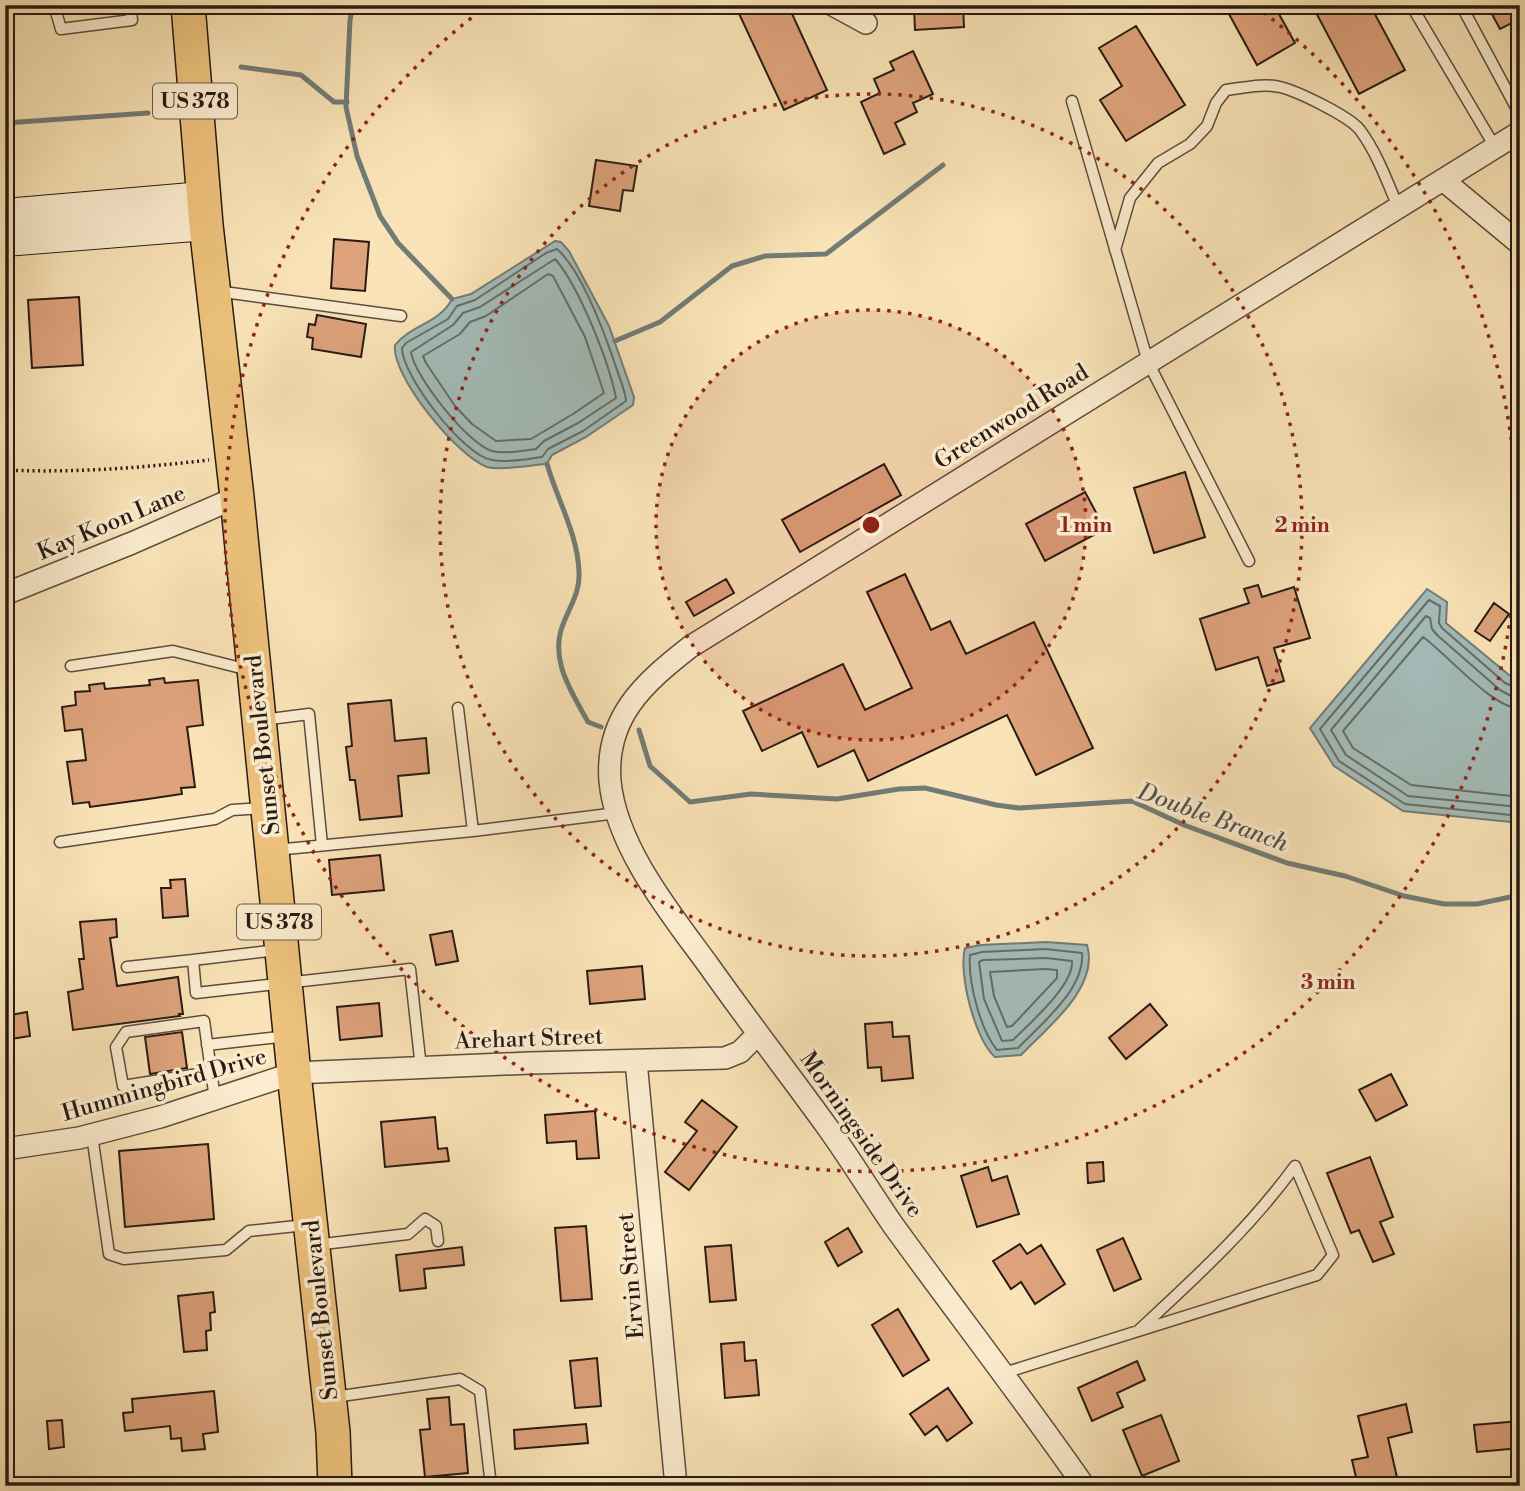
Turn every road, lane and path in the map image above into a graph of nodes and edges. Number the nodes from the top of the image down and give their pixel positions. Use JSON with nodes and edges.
{"nodes":[{"id":1,"x":54,"y":5,"type":"edge"},
{"id":2,"x":130,"y":5,"type":"edge"},
{"id":3,"x":188,"y":5,"type":"edge"},
{"id":4,"x":834,"y":5,"type":"edge"},
{"id":5,"x":1411,"y":5,"type":"edge"},
{"id":6,"x":1461,"y":5,"type":"edge"},
{"id":7,"x":866,"y":23,"type":"dead end"},
{"id":8,"x":1072,"y":101,"type":"dead end"},
{"id":9,"x":1520,"y":115,"type":"edge"},
{"id":10,"x":1520,"y":132,"type":"edge"},
{"id":11,"x":1495,"y":147,"type":"junction"},
{"id":12,"x":1443,"y":180,"type":"junction"},
{"id":13,"x":1398,"y":207,"type":"junction"},
{"id":14,"x":204,"y":211,"type":"junction"},
{"id":15,"x":5,"y":214,"type":"edge"},
{"id":16,"x":5,"y":241,"type":"edge"},
{"id":17,"x":1520,"y":244,"type":"edge"},
{"id":18,"x":1115,"y":250,"type":"junction"},
{"id":19,"x":213,"y":291,"type":"junction"},
{"id":20,"x":401,"y":316,"type":"dead end"},
{"id":21,"x":1148,"y":362,"type":"junction"},
{"id":22,"x":233,"y":458,"type":"junction"},
{"id":23,"x":5,"y":470,"type":"edge"},
{"id":24,"x":237,"y":497,"type":"junction"},
{"id":25,"x":1249,"y":561,"type":"dead end"},
{"id":26,"x":5,"y":594,"type":"edge"},
{"id":27,"x":71,"y":666,"type":"dead end"},
{"id":28,"x":255,"y":672,"type":"junction"},
{"id":29,"x":458,"y":708,"type":"dead end"},
{"id":30,"x":259,"y":720,"type":"junction"},
{"id":31,"x":268,"y":807,"type":"junction"},
{"id":32,"x":616,"y":808,"type":"junction"},
{"id":33,"x":473,"y":831,"type":"junction"},
{"id":34,"x":60,"y":842,"type":"dead end"},
{"id":35,"x":322,"y":845,"type":"junction"},
{"id":36,"x":272,"y":850,"type":"junction"},
{"id":37,"x":282,"y":949,"type":"junction"},
{"id":38,"x":192,"y":960,"type":"junction"},
{"id":39,"x":127,"y":967,"type":"dead end"},
{"id":40,"x":285,"y":983,"type":"junction"},
{"id":41,"x":758,"y":1034,"type":"junction"},
{"id":42,"x":290,"y":1035,"type":"junction"},
{"id":43,"x":207,"y":1045,"type":"junction"},
{"id":44,"x":636,"y":1061,"type":"junction"},
{"id":45,"x":421,"y":1068,"type":"junction"},
{"id":46,"x":211,"y":1072,"type":"junction"},
{"id":47,"x":294,"y":1073,"type":"junction"},
{"id":48,"x":215,"y":1099,"type":"junction"},
{"id":49,"x":92,"y":1135,"type":"junction"},
{"id":50,"x":5,"y":1149,"type":"edge"},
{"id":51,"x":311,"y":1235,"type":"junction"},
{"id":52,"x":438,"y":1241,"type":"dead end"},
{"id":53,"x":1140,"y":1329,"type":"junction"},
{"id":54,"x":1004,"y":1373,"type":"junction"},
{"id":55,"x":329,"y":1398,"type":"junction"},
{"id":56,"x":335,"y":1486,"type":"edge"},
{"id":57,"x":491,"y":1486,"type":"edge"},
{"id":58,"x":676,"y":1486,"type":"edge"},
{"id":59,"x":1084,"y":1486,"type":"edge"}],
"edges":[{"from":1,"to":2,"type":"lane"},
{"from":3,"to":14,"type":"main road","name":"Sunset Boulevard","number":"US 378"},
{"from":4,"to":7,"type":"street"},
{"from":5,"to":11,"type":"lane"},
{"from":6,"to":9,"type":"lane"},
{"from":8,"to":18,"type":"lane"},
{"from":10,"to":11,"type":"street","name":"Greenwood Road"},
{"from":11,"to":12,"type":"street","name":"Greenwood Road"},
{"from":12,"to":13,"type":"street","name":"Greenwood Road"},
{"from":12,"to":17,"type":"street"},
{"from":13,"to":18,"type":"lane"},
{"from":13,"to":21,"type":"street","name":"Greenwood Road"},
{"from":14,"to":15,"type":"street"},
{"from":14,"to":16,"type":"street"},
{"from":14,"to":19,"type":"main road","name":"Sunset Boulevard","number":"US 378"},
{"from":18,"to":21,"type":"lane"},
{"from":19,"to":20,"type":"lane"},
{"from":19,"to":22,"type":"main road","name":"Sunset Boulevard","number":"US 378"},
{"from":21,"to":25,"type":"lane"},
{"from":21,"to":32,"type":"street","name":"Greenwood Road"},
{"from":22,"to":23,"type":"path"},
{"from":22,"to":24,"type":"main road","name":"Sunset Boulevard","number":"US 378"},
{"from":24,"to":26,"type":"street","name":"Kay Koon Lane"},
{"from":24,"to":28,"type":"main road","name":"Sunset Boulevard","number":"US 378"},
{"from":27,"to":28,"type":"lane"},
{"from":28,"to":30,"type":"main road","name":"Sunset Boulevard","number":"US 378"},
{"from":29,"to":33,"type":"lane"},
{"from":30,"to":31,"type":"main road","name":"Sunset Boulevard","number":"US 378"},
{"from":30,"to":35,"type":"lane"},
{"from":31,"to":34,"type":"lane"},
{"from":31,"to":36,"type":"main road","name":"Sunset Boulevard","number":"US 378"},
{"from":32,"to":33,"type":"lane"},
{"from":32,"to":41,"type":"street","name":"Morningside Drive"},
{"from":33,"to":35,"type":"lane"},
{"from":35,"to":36,"type":"lane"},
{"from":36,"to":37,"type":"main road","name":"Sunset Boulevard","number":"US 378"},
{"from":37,"to":38,"type":"lane"},
{"from":37,"to":40,"type":"main road","name":"Sunset Boulevard","number":"US 378"},
{"from":38,"to":39,"type":"lane"},
{"from":38,"to":40,"type":"lane"},
{"from":40,"to":42,"type":"main road","name":"Sunset Boulevard","number":"US 378"},
{"from":40,"to":45,"type":"lane"},
{"from":41,"to":44,"type":"street","name":"Arehart Street"},
{"from":41,"to":54,"type":"street","name":"Morningside Drive"},
{"from":42,"to":43,"type":"lane"},
{"from":42,"to":47,"type":"main road","name":"Sunset Boulevard","number":"US 378"},
{"from":43,"to":46,"type":"lane"},
{"from":43,"to":46,"type":"lane"},
{"from":44,"to":45,"type":"street","name":"Arehart Street"},
{"from":44,"to":58,"type":"street","name":"Ervin Street"},
{"from":45,"to":47,"type":"street","name":"Arehart Street"},
{"from":46,"to":48,"type":"lane"},
{"from":47,"to":48,"type":"street","name":"Hummingbird Drive"},
{"from":47,"to":51,"type":"main road","name":"Sunset Boulevard","number":"US 378"},
{"from":48,"to":49,"type":"street","name":"Hummingbird Drive"},
{"from":49,"to":50,"type":"street","name":"Hummingbird Drive"},
{"from":49,"to":51,"type":"lane"},
{"from":51,"to":52,"type":"lane"},
{"from":51,"to":55,"type":"main road","name":"Sunset Boulevard","number":"US 378"},
{"from":53,"to":53,"type":"lane"},
{"from":53,"to":54,"type":"lane"},
{"from":54,"to":59,"type":"street","name":"Morningside Drive"},
{"from":55,"to":56,"type":"main road","name":"Sunset Boulevard","number":"US 378"},
{"from":55,"to":57,"type":"lane"}]}
